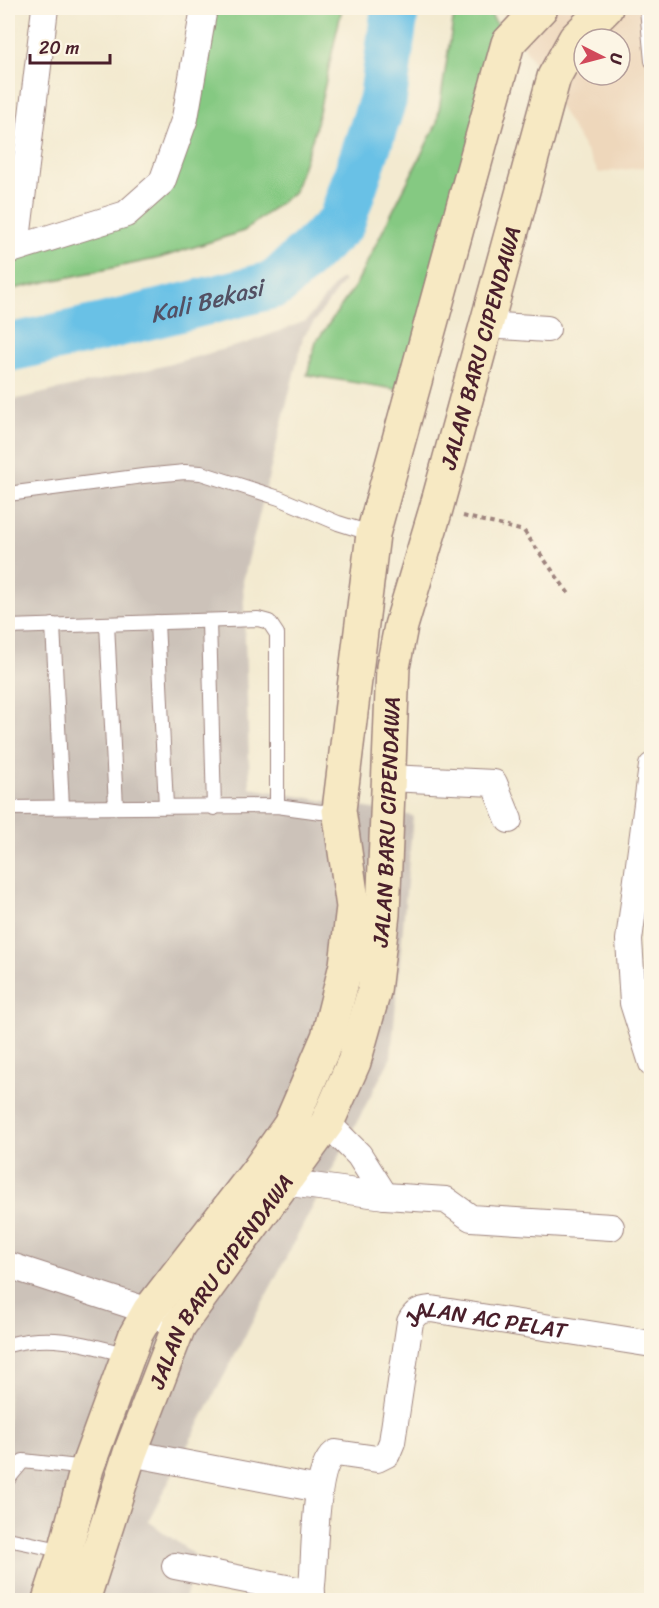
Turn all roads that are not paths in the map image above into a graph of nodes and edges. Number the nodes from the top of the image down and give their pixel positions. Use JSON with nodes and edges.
{"nodes":[{"id":1,"x":45,"y":8,"type":"edge"},
{"id":2,"x":204,"y":8,"type":"edge"},
{"id":3,"x":542,"y":8,"type":"edge"},
{"id":4,"x":606,"y":8,"type":"edge"},
{"id":5,"x":648,"y":10,"type":"edge"},
{"id":6,"x":651,"y":61,"type":"edge"},
{"id":7,"x":12,"y":250,"type":"edge"},
{"id":8,"x":485,"y":325,"type":"junction"},
{"id":9,"x":546,"y":329,"type":"dead end"},
{"id":10,"x":413,"y":392,"type":"junction"},
{"id":11,"x":465,"y":403,"type":"junction"},
{"id":12,"x":8,"y":494,"type":"edge"},
{"id":13,"x":373,"y":534,"type":"junction"},
{"id":14,"x":209,"y":621,"type":"junction"},
{"id":15,"x":157,"y":622,"type":"junction"},
{"id":16,"x":107,"y":624,"type":"junction"},
{"id":17,"x":53,"y":626,"type":"junction"},
{"id":18,"x":8,"y":627,"type":"edge"},
{"id":19,"x":651,"y":766,"type":"edge"},
{"id":20,"x":389,"y":778,"type":"junction"},
{"id":21,"x":166,"y":806,"type":"junction"},
{"id":22,"x":277,"y":806,"type":"junction"},
{"id":23,"x":63,"y":807,"type":"junction"},
{"id":24,"x":116,"y":807,"type":"junction"},
{"id":25,"x":8,"y":808,"type":"edge"},
{"id":26,"x":214,"y":808,"type":"junction"},
{"id":27,"x":339,"y":810,"type":"junction"},
{"id":28,"x":509,"y":820,"type":"dead end"},
{"id":29,"x":640,"y":942,"type":"edge"},
{"id":30,"x":651,"y":1063,"type":"edge"},
{"id":31,"x":327,"y":1123,"type":"junction"},
{"id":32,"x":283,"y":1182,"type":"junction"},
{"id":33,"x":385,"y":1196,"type":"junction"},
{"id":34,"x":611,"y":1227,"type":"dead end"},
{"id":35,"x":8,"y":1265,"type":"edge"},
{"id":36,"x":149,"y":1311,"type":"junction"},
{"id":37,"x":179,"y":1326,"type":"junction"},
{"id":38,"x":651,"y":1344,"type":"edge"},
{"id":39,"x":8,"y":1345,"type":"edge"},
{"id":40,"x":128,"y":1355,"type":"junction"},
{"id":41,"x":130,"y":1453,"type":"junction"},
{"id":42,"x":87,"y":1468,"type":"junction"},
{"id":43,"x":8,"y":1479,"type":"edge"},
{"id":44,"x":319,"y":1489,"type":"junction"},
{"id":45,"x":8,"y":1539,"type":"edge"},
{"id":46,"x":64,"y":1551,"type":"junction"},
{"id":47,"x":175,"y":1566,"type":"dead end"},
{"id":48,"x":311,"y":1597,"type":"edge"},
{"id":49,"x":49,"y":1600,"type":"edge"},
{"id":50,"x":83,"y":1600,"type":"edge"}],
"edges":[{"from":1,"to":7,"type":"street"},
{"from":2,"to":7,"type":"street"},
{"from":3,"to":10,"type":"main road","name":"JALAN BARU CIPENDAWA"},
{"from":4,"to":8,"type":"main road","name":"JALAN BARU CIPENDAWA"},
{"from":5,"to":6,"type":"lane"},
{"from":8,"to":9,"type":"street"},
{"from":8,"to":11,"type":"main road","name":"JALAN BARU CIPENDAWA"},
{"from":10,"to":11,"type":"main road"},
{"from":10,"to":13,"type":"main road","name":"JALAN BARU CIPENDAWA"},
{"from":11,"to":20,"type":"main road","name":"JALAN BARU CIPENDAWA"},
{"from":12,"to":13,"type":"lane"},
{"from":13,"to":27,"type":"main road","name":"JALAN BARU CIPENDAWA"},
{"from":14,"to":15,"type":"lane"},
{"from":14,"to":22,"type":"lane"},
{"from":14,"to":26,"type":"lane"},
{"from":15,"to":16,"type":"lane"},
{"from":15,"to":21,"type":"lane"},
{"from":16,"to":17,"type":"lane"},
{"from":16,"to":24,"type":"lane"},
{"from":17,"to":18,"type":"lane"},
{"from":17,"to":23,"type":"lane"},
{"from":19,"to":29,"type":"street"},
{"from":20,"to":28,"type":"street"},
{"from":20,"to":31,"type":"main road","name":"JALAN BARU CIPENDAWA"},
{"from":21,"to":24,"type":"lane"},
{"from":21,"to":26,"type":"lane"},
{"from":22,"to":26,"type":"lane"},
{"from":22,"to":27,"type":"lane"},
{"from":23,"to":24,"type":"lane"},
{"from":23,"to":25,"type":"lane"},
{"from":27,"to":36,"type":"main road","name":"JALAN BARU CIPENDAWA"},
{"from":29,"to":30,"type":"street"},
{"from":31,"to":32,"type":"main road","name":"JALAN BARU CIPENDAWA"},
{"from":31,"to":33,"type":"street"},
{"from":32,"to":33,"type":"street"},
{"from":32,"to":37,"type":"main road","name":"JALAN BARU CIPENDAWA"},
{"from":33,"to":34,"type":"street"},
{"from":35,"to":36,"type":"street"},
{"from":36,"to":37,"type":"street"},
{"from":36,"to":40,"type":"main road","name":"JALAN BARU CIPENDAWA"},
{"from":37,"to":41,"type":"main road","name":"JALAN BARU CIPENDAWA"},
{"from":38,"to":44,"type":"street","name":"JALAN AC PELAT"},
{"from":39,"to":40,"type":"lane"},
{"from":40,"to":42,"type":"main road","name":"JALAN BARU CIPENDAWA"},
{"from":41,"to":44,"type":"street"},
{"from":41,"to":50,"type":"main road","name":"JALAN BARU CIPENDAWA"},
{"from":42,"to":43,"type":"lane"},
{"from":42,"to":46,"type":"main road","name":"JALAN BARU CIPENDAWA"},
{"from":44,"to":48,"type":"street","name":"JALAN AC PELAT"},
{"from":45,"to":46,"type":"lane"},
{"from":46,"to":49,"type":"main road","name":"JALAN BARU CIPENDAWA"},
{"from":47,"to":48,"type":"street"}]}
